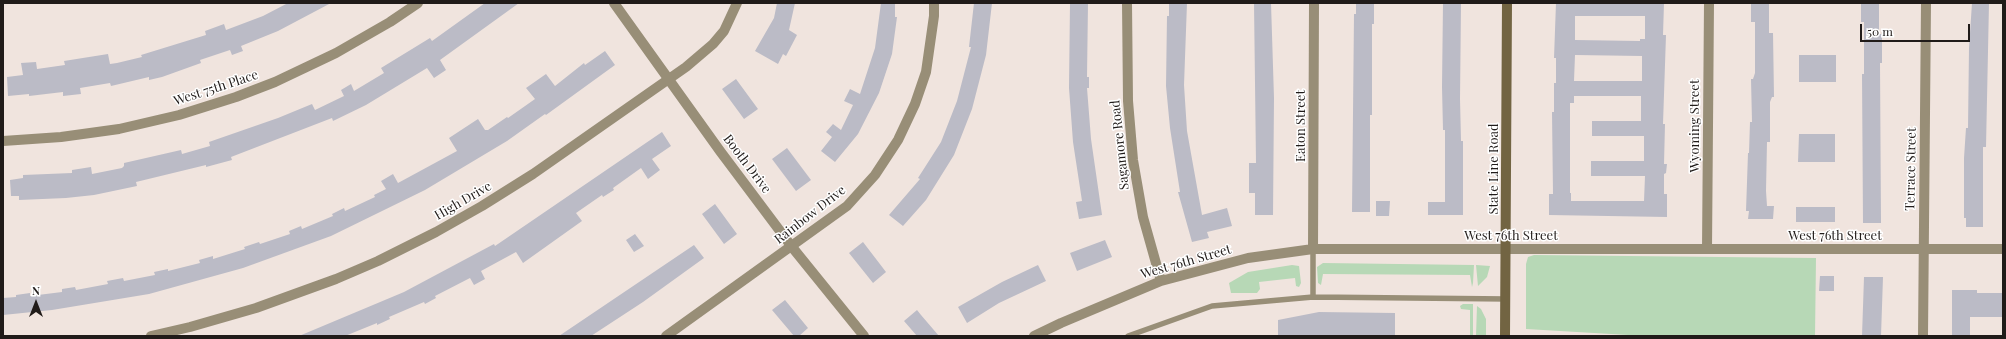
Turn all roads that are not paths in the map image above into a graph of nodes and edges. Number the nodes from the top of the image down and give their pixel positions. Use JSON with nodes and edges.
{"nodes":[{"id":1,"x":418,"y":3,"type":"edge"},
{"id":2,"x":614,"y":3,"type":"edge"},
{"id":3,"x":737,"y":3,"type":"edge"},
{"id":4,"x":934,"y":3,"type":"edge"},
{"id":5,"x":1127,"y":3,"type":"edge"},
{"id":6,"x":1314,"y":3,"type":"edge"},
{"id":7,"x":1508,"y":3,"type":"edge"},
{"id":8,"x":1709,"y":3,"type":"edge"},
{"id":9,"x":1926,"y":3,"type":"edge"},
{"id":10,"x":669,"y":79,"type":"junction"},
{"id":11,"x":3,"y":141,"type":"edge"},
{"id":12,"x":792,"y":247,"type":"junction"},
{"id":13,"x":1924,"y":248,"type":"junction"},
{"id":14,"x":1313,"y":249,"type":"junction"},
{"id":15,"x":1507,"y":249,"type":"junction"},
{"id":16,"x":1707,"y":249,"type":"junction"},
{"id":17,"x":2003,"y":249,"type":"edge"},
{"id":18,"x":1161,"y":281,"type":"junction"},
{"id":19,"x":1313,"y":296,"type":"junction"},
{"id":20,"x":1507,"y":299,"type":"junction"},
{"id":21,"x":151,"y":336,"type":"edge"},
{"id":22,"x":666,"y":336,"type":"edge"},
{"id":23,"x":864,"y":336,"type":"edge"},
{"id":24,"x":1034,"y":336,"type":"edge"},
{"id":25,"x":1128,"y":336,"type":"edge"},
{"id":26,"x":1505,"y":336,"type":"edge"},
{"id":27,"x":1923,"y":336,"type":"edge"}],
"edges":[{"from":1,"to":11,"type":"street","name":"West 75th Place"},
{"from":2,"to":10,"type":"street","name":"Booth Drive"},
{"from":3,"to":10,"type":"street","name":"High Drive"},
{"from":4,"to":12,"type":"street","name":"Rainbow Drive"},
{"from":5,"to":18,"type":"street","name":"Sagamore Road"},
{"from":6,"to":14,"type":"street","name":"Eaton Street"},
{"from":7,"to":15,"type":"main road","name":"State Line Road"},
{"from":8,"to":16,"type":"street","name":"Wyoming Street"},
{"from":9,"to":13,"type":"street","name":"Terrace Street"},
{"from":10,"to":12,"type":"street","name":"Booth Drive"},
{"from":10,"to":21,"type":"street","name":"High Drive"},
{"from":12,"to":22,"type":"street","name":"Rainbow Drive"},
{"from":12,"to":23,"type":"street","name":"Booth Drive"},
{"from":13,"to":16,"type":"street","name":"West 76th Street"},
{"from":13,"to":17,"type":"street","name":"West 76th Street"},
{"from":13,"to":27,"type":"street","name":"Terrace Street"},
{"from":14,"to":15,"type":"street","name":"West 76th Street"},
{"from":14,"to":18,"type":"street","name":"West 76th Street"},
{"from":14,"to":19,"type":"lane"},
{"from":15,"to":16,"type":"street","name":"West 76th Street"},
{"from":15,"to":20,"type":"main road","name":"State Line Road"},
{"from":18,"to":24,"type":"street","name":"West 76th Street"},
{"from":19,"to":20,"type":"lane"},
{"from":19,"to":25,"type":"lane"},
{"from":20,"to":26,"type":"main road","name":"State Line Road"}]}
